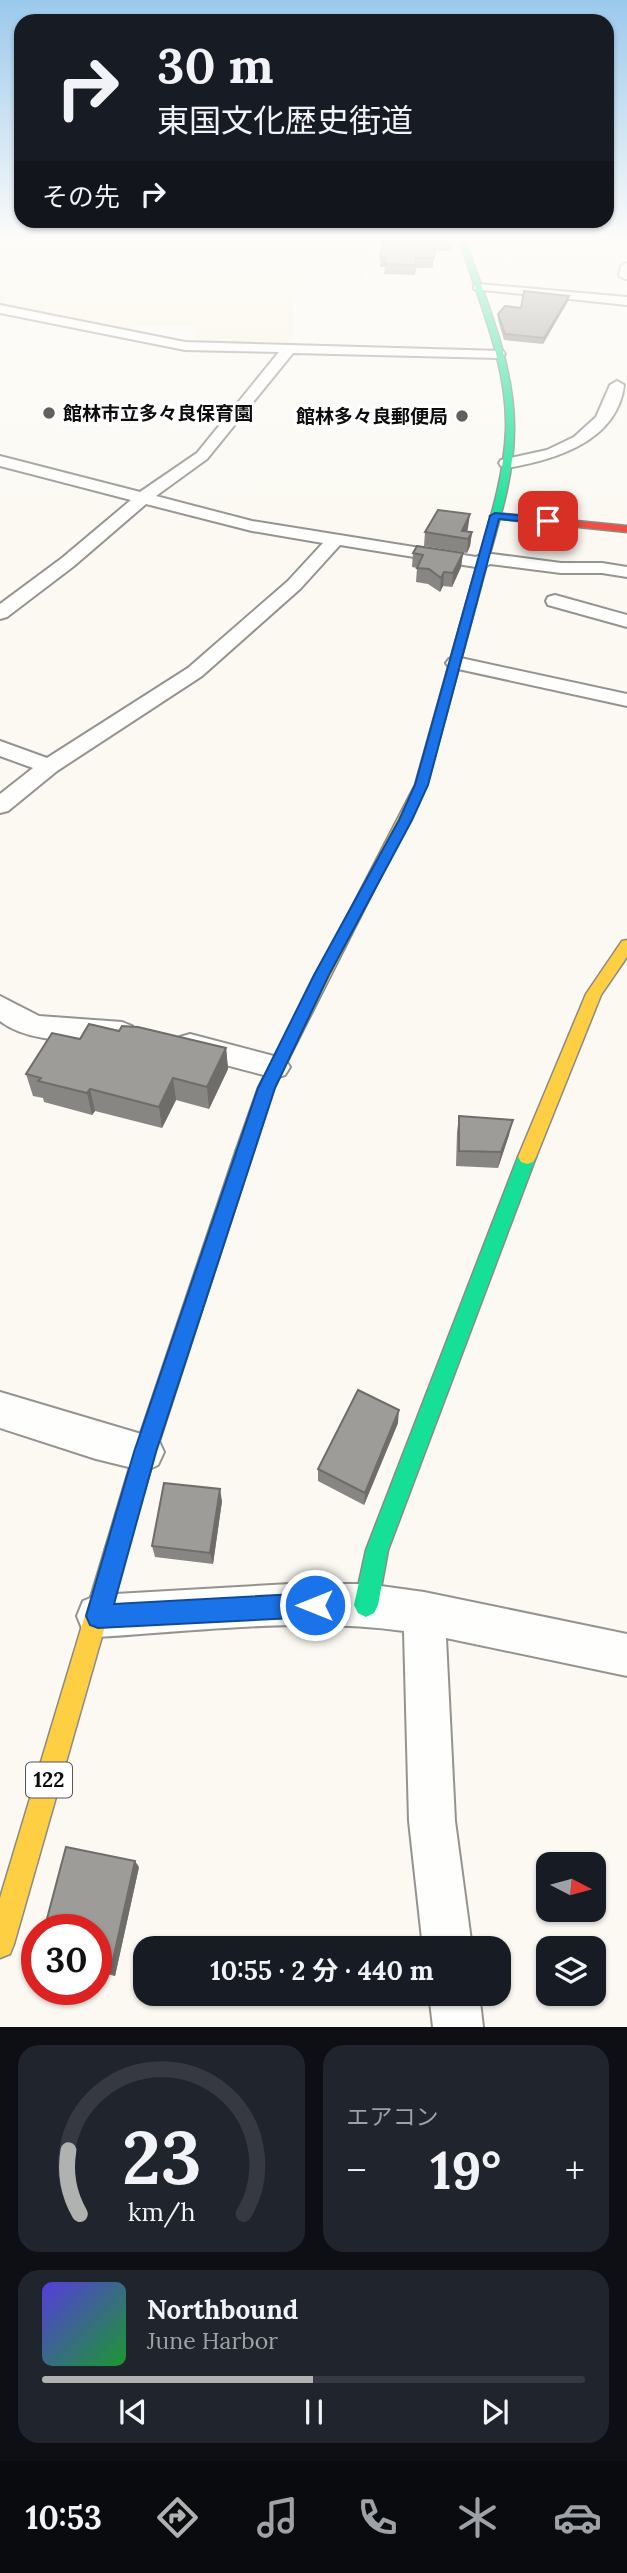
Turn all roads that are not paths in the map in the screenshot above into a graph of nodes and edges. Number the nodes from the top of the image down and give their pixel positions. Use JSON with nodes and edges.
{"nodes":[{"id":1,"x":123,"y":334,"type":"edge"},
{"id":2,"x":492,"y":334,"type":"edge"},
{"id":3,"x":288,"y":350,"type":"junction"},
{"id":4,"x":498,"y":354,"type":"junction"},
{"id":5,"x":617,"y":385,"type":"dead end"},
{"id":6,"x":0,"y":461,"type":"edge"},
{"id":7,"x":507,"y":463,"type":"junction"},
{"id":8,"x":143,"y":498,"type":"junction"},
{"id":9,"x":495,"y":516,"type":"junction"},
{"id":10,"x":627,"y":529,"type":"edge"},
{"id":11,"x":335,"y":540,"type":"junction"},
{"id":12,"x":483,"y":560,"type":"junction"},
{"id":13,"x":627,"y":572,"type":"edge"},
{"id":14,"x":555,"y":601,"type":"dead end"},
{"id":15,"x":0,"y":612,"type":"edge"},
{"id":16,"x":627,"y":621,"type":"edge"},
{"id":17,"x":456,"y":663,"type":"junction"},
{"id":18,"x":627,"y":700,"type":"edge"},
{"id":19,"x":0,"y":748,"type":"edge"},
{"id":20,"x":49,"y":766,"type":"junction"},
{"id":21,"x":0,"y":806,"type":"edge"},
{"id":22,"x":627,"y":945,"type":"edge"},
{"id":23,"x":0,"y":1006,"type":"edge"},
{"id":24,"x":275,"y":1068,"type":"junction"},
{"id":25,"x":0,"y":1410,"type":"edge"},
{"id":26,"x":145,"y":1452,"type":"junction"},
{"id":27,"x":366,"y":1605,"type":"junction"},
{"id":28,"x":424,"y":1613,"type":"junction"},
{"id":29,"x":98,"y":1616,"type":"junction"},
{"id":30,"x":627,"y":1655,"type":"edge"},
{"id":31,"x":446,"y":1936,"type":"edge"},
{"id":32,"x":1,"y":1938,"type":"edge"},
{"id":33,"x":456,"y":2006,"type":"edge"},
{"id":34,"x":458,"y":2027,"type":"edge"}],
"edges":[{"from":1,"to":3,"type":"street"},
{"from":2,"to":4,"type":"main road","number":"122"},
{"from":3,"to":4,"type":"street"},
{"from":3,"to":8,"type":"street"},
{"from":4,"to":7,"type":"main road","number":"122"},
{"from":5,"to":7,"type":"street"},
{"from":6,"to":8,"type":"street"},
{"from":7,"to":9,"type":"main road","number":"122"},
{"from":8,"to":11,"type":"street"},
{"from":8,"to":15,"type":"street"},
{"from":9,"to":10,"type":"main road"},
{"from":9,"to":12,"type":"main road","number":"122"},
{"from":11,"to":12,"type":"street"},
{"from":11,"to":20,"type":"street"},
{"from":12,"to":13,"type":"street"},
{"from":12,"to":17,"type":"main road","number":"122"},
{"from":14,"to":16,"type":"street"},
{"from":17,"to":18,"type":"street"},
{"from":17,"to":24,"type":"main road","number":"122"},
{"from":19,"to":20,"type":"street"},
{"from":20,"to":21,"type":"street"},
{"from":22,"to":27,"type":"main road"},
{"from":23,"to":24,"type":"street"},
{"from":24,"to":26,"type":"main road","number":"122"},
{"from":25,"to":26,"type":"street"},
{"from":26,"to":29,"type":"main road","number":"122"},
{"from":27,"to":28,"type":"street"},
{"from":27,"to":29,"type":"street"},
{"from":28,"to":30,"type":"street"},
{"from":28,"to":31,"type":"street"},
{"from":29,"to":32,"type":"main road","number":"122"},
{"from":33,"to":34,"type":"street"}]}
